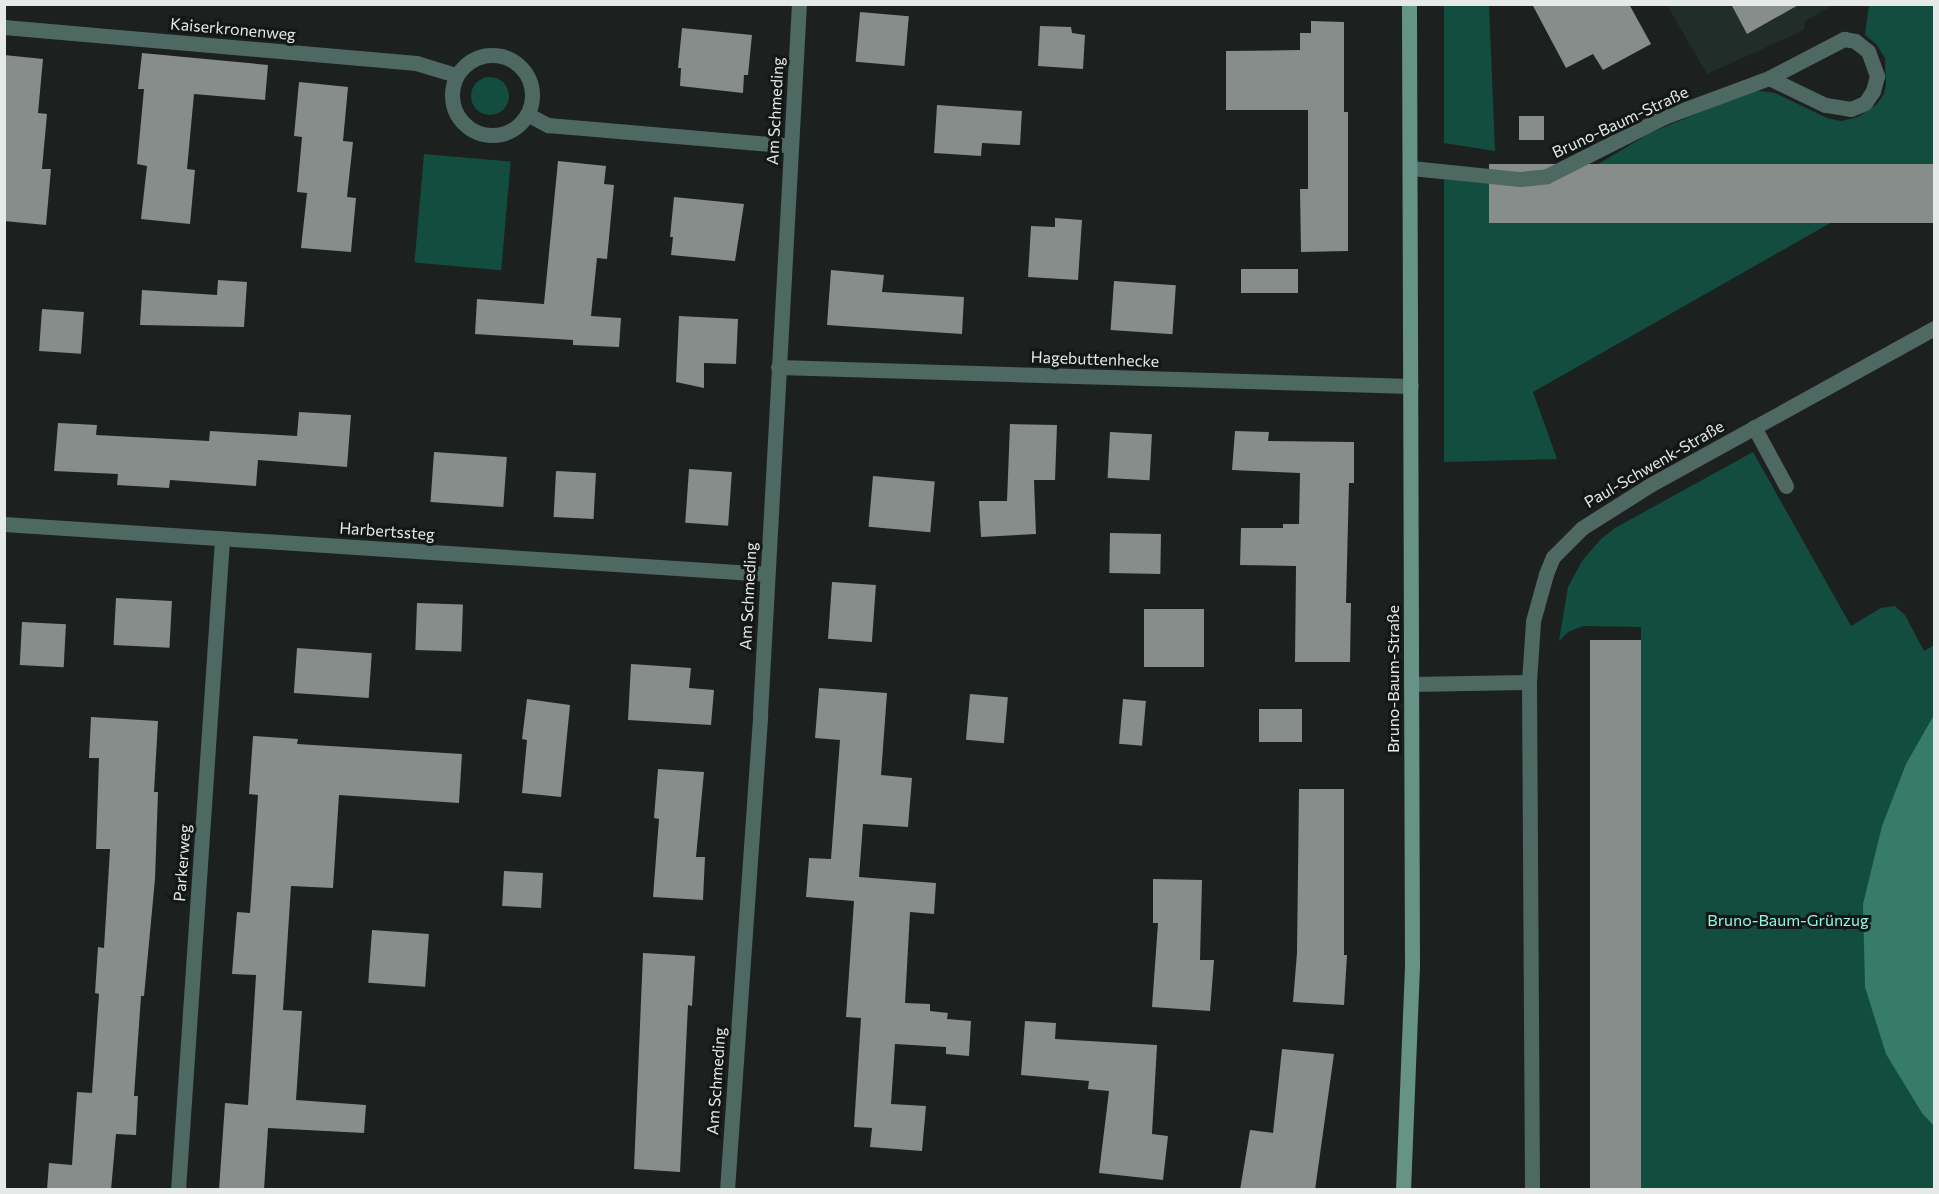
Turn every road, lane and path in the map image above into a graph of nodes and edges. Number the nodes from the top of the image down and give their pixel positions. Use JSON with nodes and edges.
{"nodes":[{"id":1,"x":799,"y":4,"type":"edge"},
{"id":2,"x":1409,"y":4,"type":"edge"},
{"id":3,"x":4,"y":27,"type":"edge"},
{"id":4,"x":456,"y":75,"type":"junction"},
{"id":5,"x":1769,"y":78,"type":"junction"},
{"id":6,"x":527,"y":114,"type":"junction"},
{"id":7,"x":791,"y":146,"type":"junction"},
{"id":8,"x":1411,"y":168,"type":"junction"},
{"id":9,"x":1935,"y":328,"type":"edge"},
{"id":10,"x":778,"y":367,"type":"junction"},
{"id":11,"x":1411,"y":386,"type":"junction"},
{"id":12,"x":1754,"y":427,"type":"junction"},
{"id":13,"x":1786,"y":486,"type":"dead end"},
{"id":14,"x":4,"y":524,"type":"edge"},
{"id":15,"x":222,"y":539,"type":"junction"},
{"id":16,"x":766,"y":574,"type":"junction"},
{"id":17,"x":1529,"y":682,"type":"junction"},
{"id":18,"x":1411,"y":684,"type":"junction"},
{"id":19,"x":178,"y":1190,"type":"edge"},
{"id":20,"x":727,"y":1190,"type":"edge"},
{"id":21,"x":1403,"y":1190,"type":"edge"},
{"id":22,"x":1532,"y":1190,"type":"edge"}],
"edges":[{"from":1,"to":7,"type":"street","name":"Am Schmeding"},
{"from":2,"to":8,"type":"street","name":"Bruno-Baum-Straße"},
{"from":3,"to":4,"type":"street","name":"Kaiserkronenweg"},
{"from":4,"to":6,"type":"street"},
{"from":4,"to":6,"type":"street"},
{"from":5,"to":5,"type":"street","name":"Bruno-Baum-Straße"},
{"from":5,"to":8,"type":"street","name":"Bruno-Baum-Straße"},
{"from":6,"to":7,"type":"street"},
{"from":7,"to":10,"type":"street","name":"Am Schmeding"},
{"from":8,"to":11,"type":"street","name":"Bruno-Baum-Straße"},
{"from":9,"to":12,"type":"street","name":"Paul-Schwenk-Straße"},
{"from":10,"to":11,"type":"street","name":"Hagebuttenhecke"},
{"from":10,"to":16,"type":"street","name":"Am Schmeding"},
{"from":11,"to":18,"type":"street","name":"Bruno-Baum-Straße"},
{"from":12,"to":13,"type":"street"},
{"from":12,"to":17,"type":"street","name":"Paul-Schwenk-Straße"},
{"from":14,"to":15,"type":"street","name":"Harbertssteg"},
{"from":15,"to":16,"type":"street","name":"Harbertssteg"},
{"from":15,"to":19,"type":"street","name":"Parkerweg"},
{"from":16,"to":20,"type":"street","name":"Am Schmeding"},
{"from":17,"to":18,"type":"street"},
{"from":17,"to":22,"type":"street"},
{"from":18,"to":21,"type":"street","name":"Bruno-Baum-Straße"}]}
